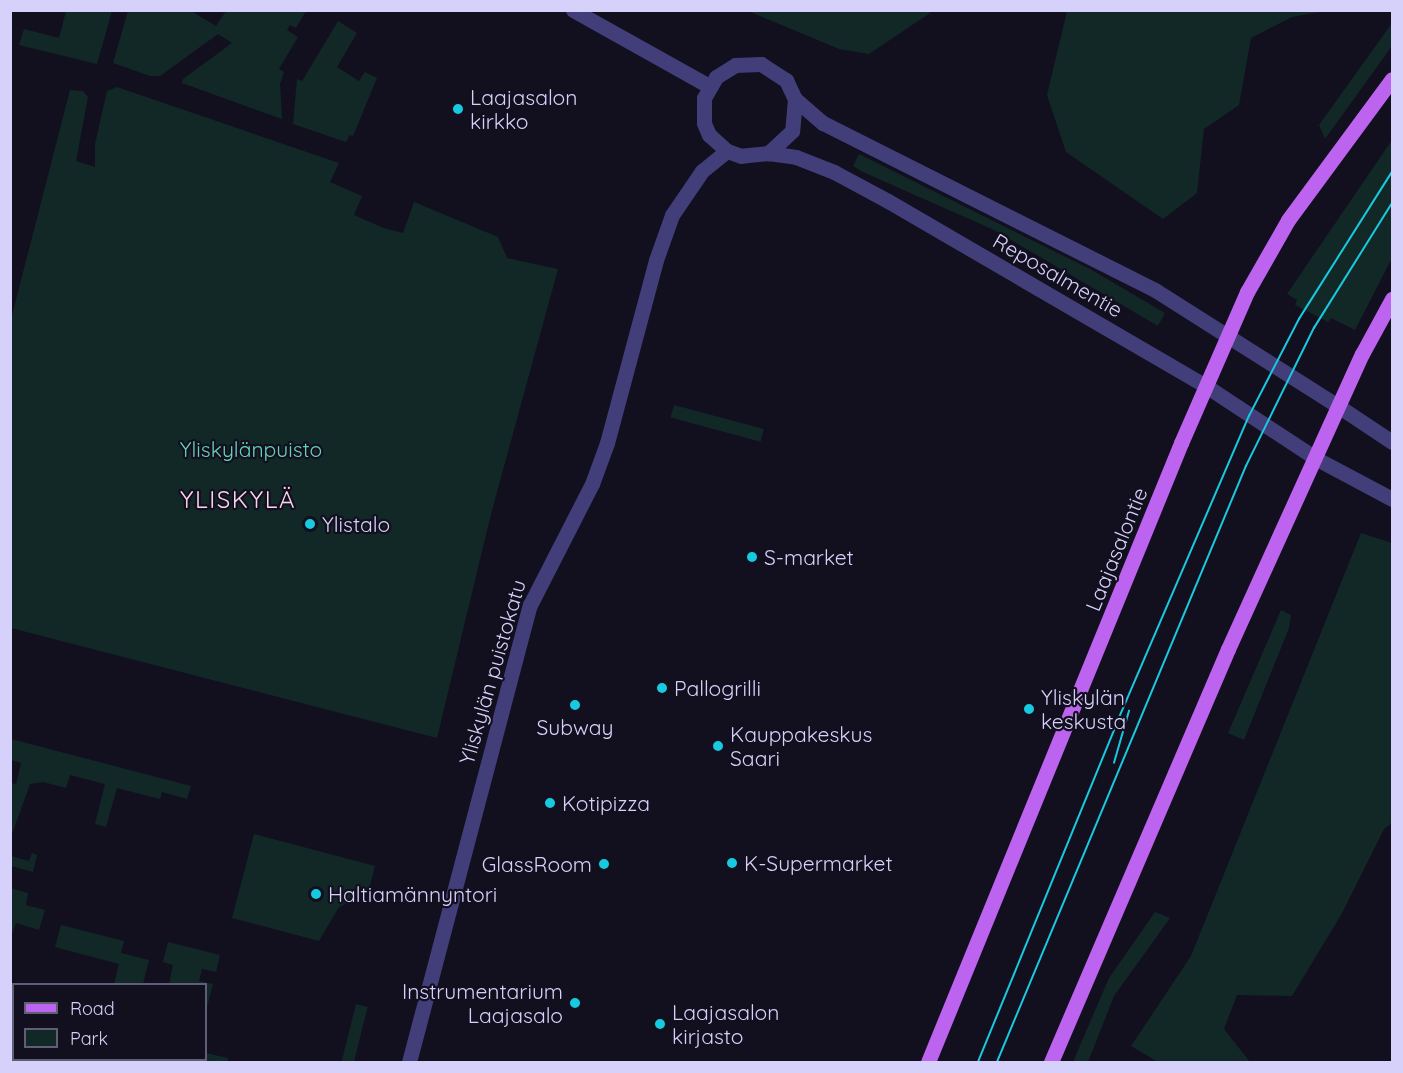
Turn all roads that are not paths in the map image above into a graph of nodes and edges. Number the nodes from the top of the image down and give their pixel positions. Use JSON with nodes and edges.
{"nodes":[{"id":1,"x":573,"y":10,"type":"edge"},
{"id":2,"x":1392,"y":79,"type":"edge"},
{"id":3,"x":709,"y":86,"type":"junction"},
{"id":4,"x":795,"y":99,"type":"junction"},
{"id":5,"x":728,"y":151,"type":"junction"},
{"id":6,"x":768,"y":153,"type":"junction"},
{"id":7,"x":1392,"y":299,"type":"edge"},
{"id":8,"x":1229,"y":334,"type":"junction"},
{"id":9,"x":1206,"y":386,"type":"junction"},
{"id":10,"x":1338,"y":406,"type":"junction"},
{"id":11,"x":1392,"y":441,"type":"edge"},
{"id":12,"x":1315,"y":458,"type":"junction"},
{"id":13,"x":1392,"y":499,"type":"edge"},
{"id":14,"x":409,"y":1062,"type":"edge"},
{"id":15,"x":928,"y":1062,"type":"edge"},
{"id":16,"x":1051,"y":1062,"type":"edge"}],
"edges":[{"from":1,"to":3,"type":"street"},
{"from":2,"to":8,"type":"main road","name":"Laajasalontie"},
{"from":3,"to":4,"type":"street"},
{"from":3,"to":5,"type":"street"},
{"from":4,"to":6,"type":"street"},
{"from":4,"to":8,"type":"street","name":"Reposalmentie"},
{"from":5,"to":6,"type":"street"},
{"from":5,"to":14,"type":"street","name":"Yliskylän puistokatu"},
{"from":6,"to":9,"type":"street","name":"Reposalmentie"},
{"from":7,"to":10,"type":"main road"},
{"from":8,"to":9,"type":"main road","name":"Laajasalontie"},
{"from":8,"to":10,"type":"street","name":"Reposalmentie"},
{"from":9,"to":12,"type":"street","name":"Reposalmentie"},
{"from":9,"to":15,"type":"main road","name":"Laajasalontie"},
{"from":10,"to":11,"type":"street","name":"Reposalmentie"},
{"from":10,"to":12,"type":"main road"},
{"from":12,"to":13,"type":"street","name":"Reposalmentie"},
{"from":12,"to":16,"type":"main road"}]}
